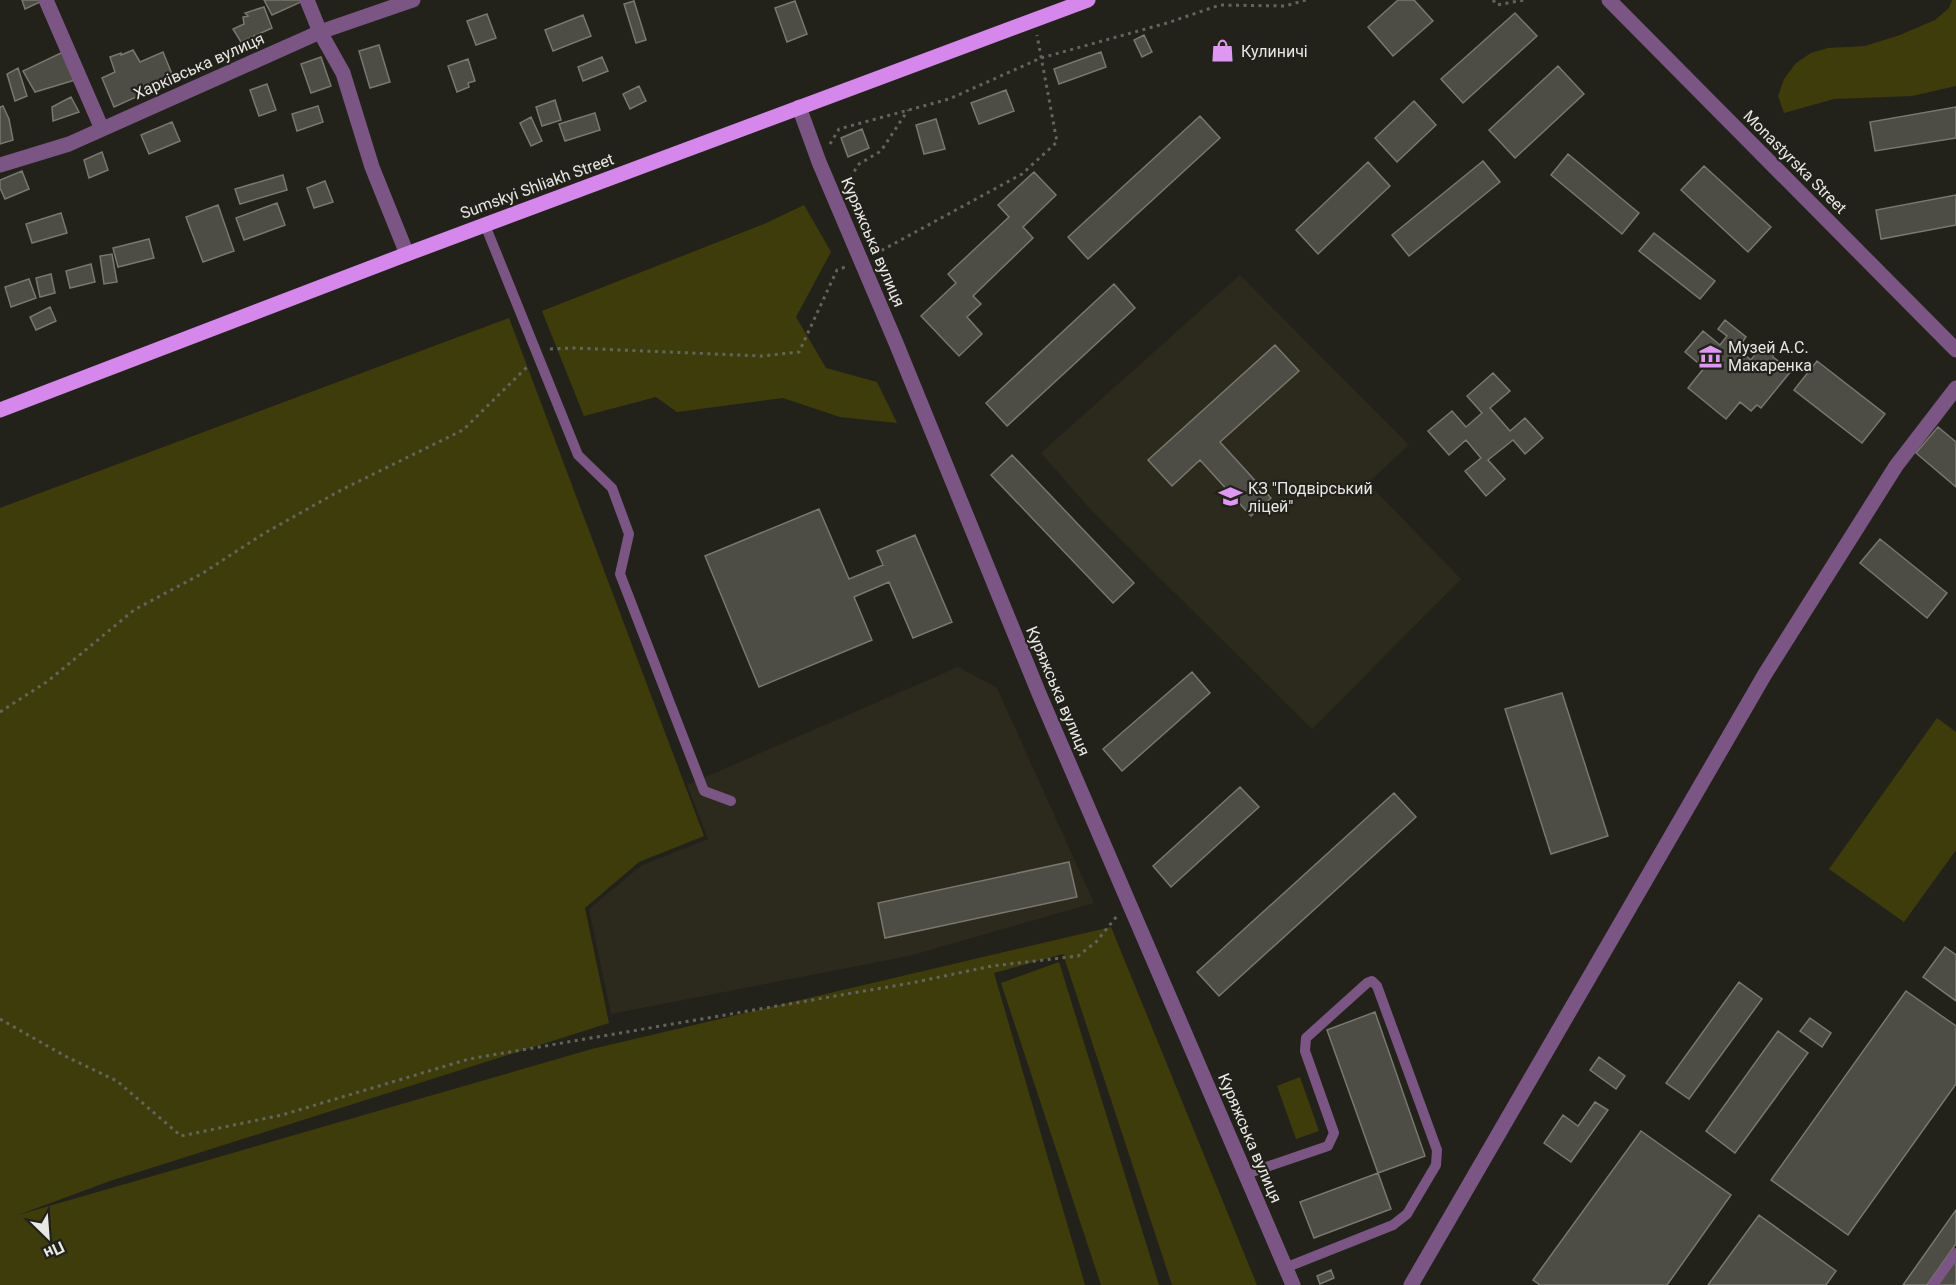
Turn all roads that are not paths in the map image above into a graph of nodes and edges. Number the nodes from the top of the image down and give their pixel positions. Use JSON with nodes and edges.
{"nodes":[{"id":1,"x":46,"y":0,"type":"edge"},
{"id":2,"x":307,"y":0,"type":"edge"},
{"id":3,"x":413,"y":0,"type":"edge"},
{"id":4,"x":1088,"y":0,"type":"edge"},
{"id":5,"x":1609,"y":0,"type":"edge"},
{"id":6,"x":320,"y":32,"type":"junction"},
{"id":7,"x":799,"y":108,"type":"junction"},
{"id":8,"x":102,"y":129,"type":"junction"},
{"id":9,"x":0,"y":165,"type":"edge"},
{"id":10,"x":485,"y":225,"type":"junction"},
{"id":11,"x":407,"y":254,"type":"junction"},
{"id":12,"x":1956,"y":350,"type":"edge"},
{"id":13,"x":1956,"y":388,"type":"edge"},
{"id":14,"x":0,"y":410,"type":"edge"},
{"id":15,"x":731,"y":801,"type":"dead end"},
{"id":16,"x":1246,"y":1174,"type":"junction"},
{"id":17,"x":1956,"y":1253,"type":"edge"},
{"id":18,"x":1286,"y":1268,"type":"junction"},
{"id":19,"x":1293,"y":1285,"type":"edge"},
{"id":20,"x":1411,"y":1285,"type":"edge"},
{"id":21,"x":1933,"y":1285,"type":"edge"}],
"edges":[{"from":1,"to":8,"type":"street"},
{"from":2,"to":6,"type":"street"},
{"from":3,"to":6,"type":"street","name":"Харківська вулиця"},
{"from":4,"to":7,"type":"main road","name":"Sumskyi Shliakh Street"},
{"from":5,"to":12,"type":"street","name":"Monastyrska Street"},
{"from":6,"to":8,"type":"street","name":"Харківська вулиця"},
{"from":6,"to":11,"type":"street"},
{"from":7,"to":10,"type":"main road","name":"Sumskyi Shliakh Street"},
{"from":7,"to":16,"type":"street","name":"Куряжська вулиця"},
{"from":8,"to":9,"type":"street","name":"Харківська вулиця"},
{"from":10,"to":11,"type":"main road","name":"Sumskyi Shliakh Street"},
{"from":10,"to":15,"type":"lane"},
{"from":11,"to":14,"type":"main road","name":"Sumskyi Shliakh Street"},
{"from":13,"to":20,"type":"street"},
{"from":16,"to":18,"type":"street","name":"Куряжська вулиця"},
{"from":16,"to":18,"type":"lane"},
{"from":17,"to":21,"type":"lane"},
{"from":18,"to":19,"type":"street","name":"Куряжська вулиця"}]}
